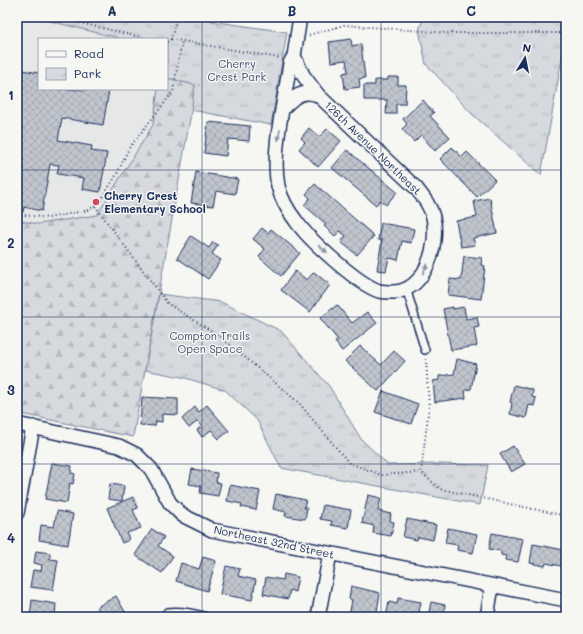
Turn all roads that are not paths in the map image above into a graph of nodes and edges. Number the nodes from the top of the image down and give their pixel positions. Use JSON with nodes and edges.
{"nodes":[{"id":1,"x":300,"y":17,"type":"edge"},
{"id":2,"x":294,"y":56,"type":"junction"},
{"id":3,"x":318,"y":95,"type":"junction"},
{"id":4,"x":283,"y":108,"type":"junction"},
{"id":5,"x":406,"y":288,"type":"junction"},
{"id":6,"x":425,"y":350,"type":"road end"},
{"id":7,"x":17,"y":424,"type":"edge"},
{"id":8,"x":34,"y":427,"type":"junction"},
{"id":9,"x":17,"y":513,"type":"edge"},
{"id":10,"x":330,"y":554,"type":"junction"},
{"id":11,"x":492,"y":586,"type":"junction"},
{"id":12,"x":566,"y":600,"type":"edge"},
{"id":13,"x":167,"y":612,"type":"dead end"},
{"id":14,"x":207,"y":617,"type":"edge"},
{"id":15,"x":318,"y":617,"type":"edge"},
{"id":16,"x":487,"y":617,"type":"edge"}],
"edges":[{"from":1,"to":2,"type":"street","name":"126th Avenue Northeast"},
{"from":2,"to":3,"type":"street","name":"126th Avenue Northeast"},
{"from":2,"to":4,"type":"street","name":"126th Avenue Northeast"},
{"from":3,"to":4,"type":"street"},
{"from":5,"to":3,"type":"street","name":"126th Avenue Northeast","one_way":true},
{"from":4,"to":5,"type":"street","name":"126th Avenue Northeast","one_way":true},
{"from":5,"to":6,"type":"lane"},
{"from":7,"to":8,"type":"street","name":"Northeast 32nd Street"},
{"from":8,"to":9,"type":"street"},
{"from":8,"to":10,"type":"street","name":"Northeast 32nd Street"},
{"from":10,"to":11,"type":"street","name":"Northeast 32nd Street"},
{"from":10,"to":15,"type":"street"},
{"from":11,"to":12,"type":"street","name":"Northeast 32nd Street"},
{"from":11,"to":16,"type":"street"},
{"from":13,"to":14,"type":"lane"}]}
